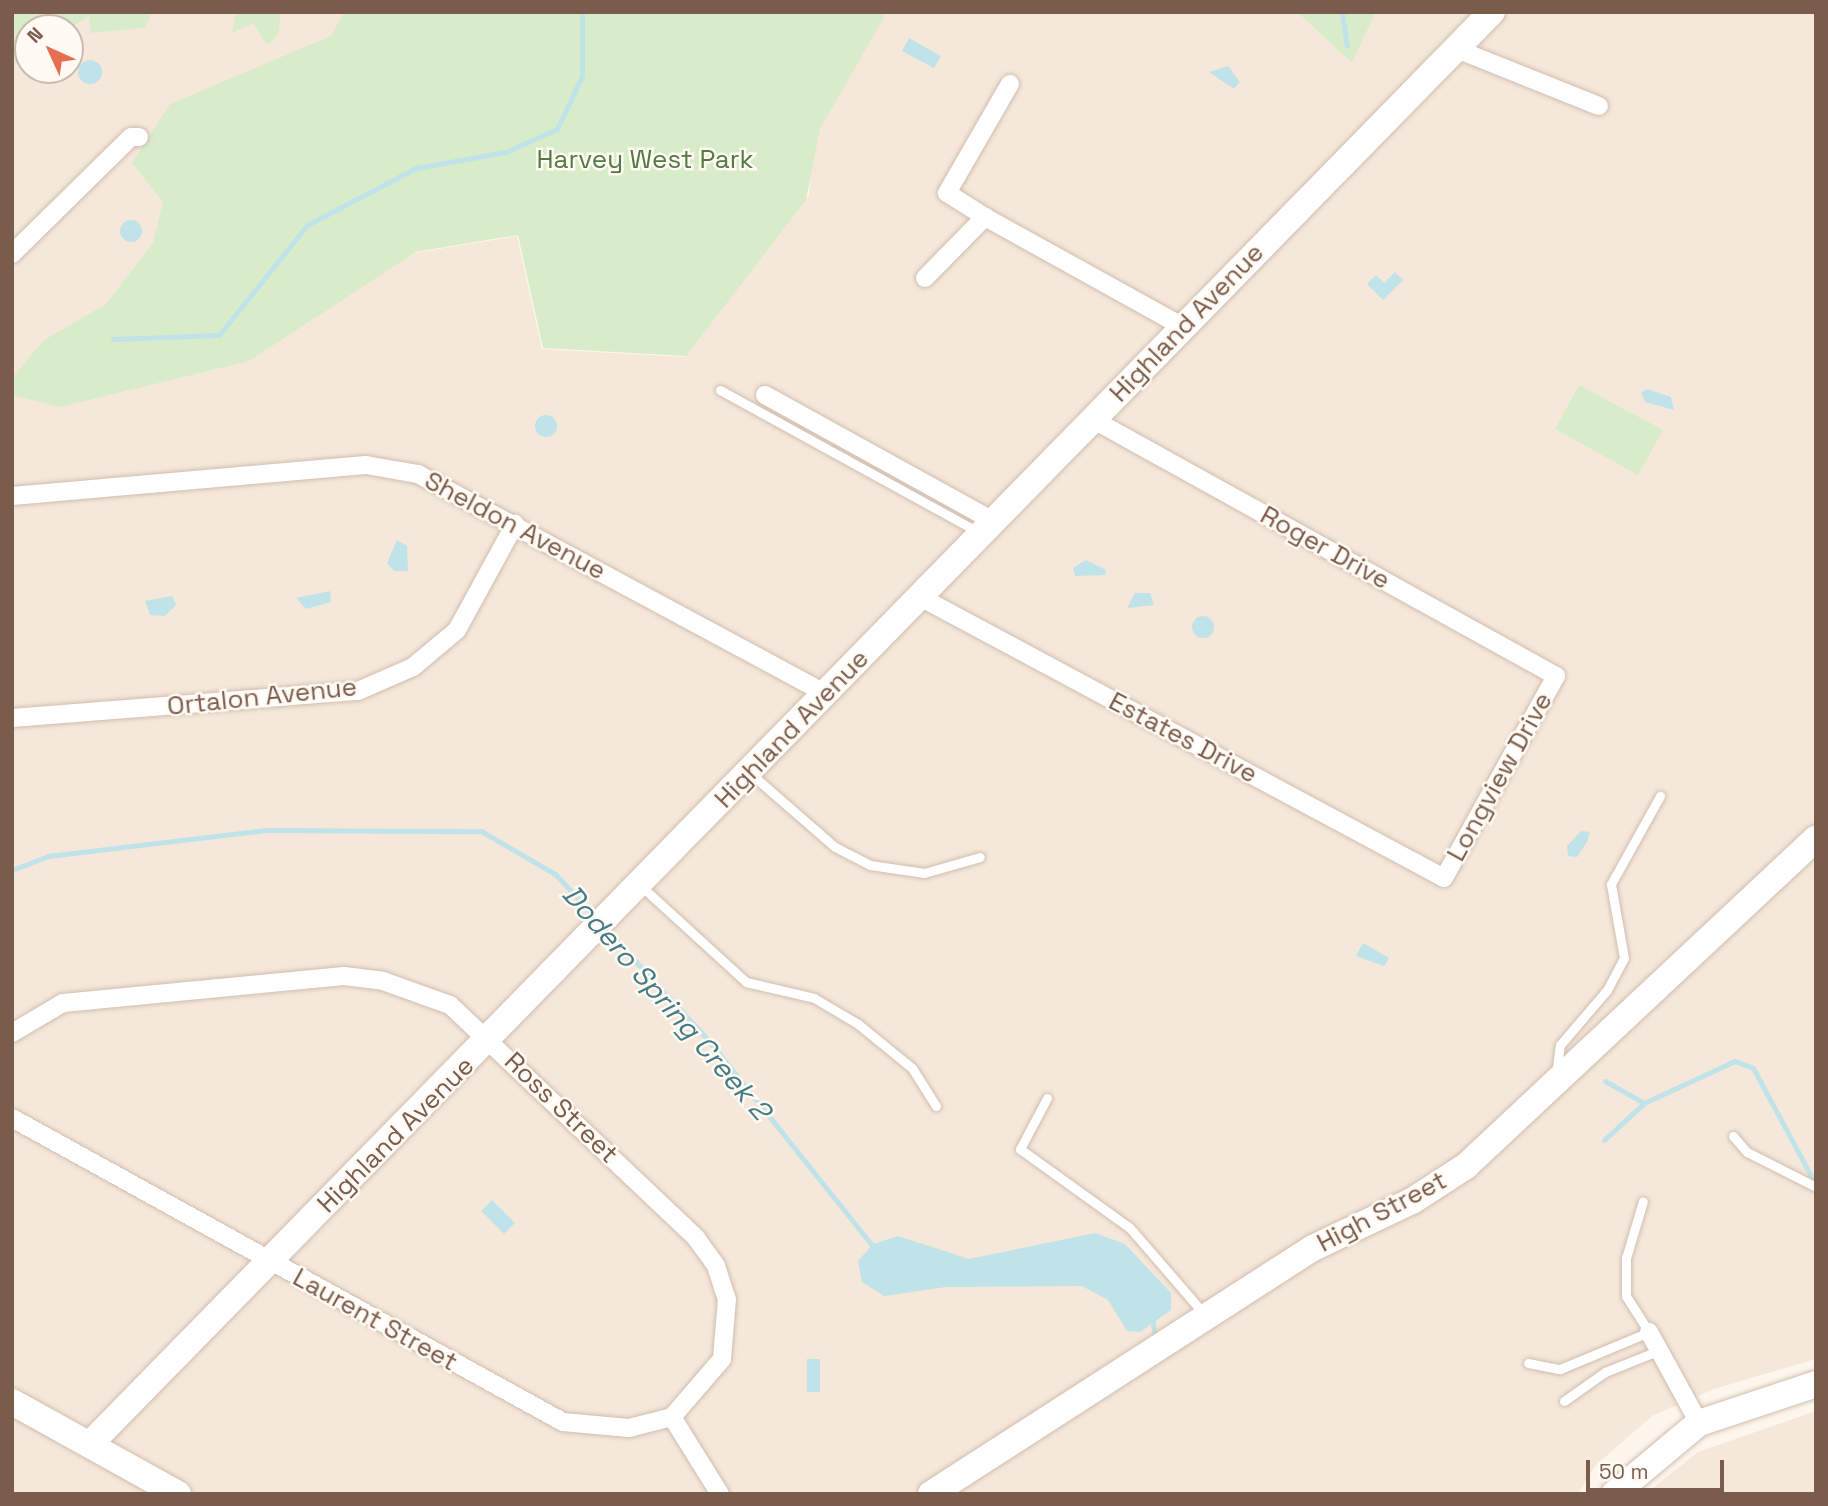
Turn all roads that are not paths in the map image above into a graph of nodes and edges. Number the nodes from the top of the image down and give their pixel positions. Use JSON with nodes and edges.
{"nodes":[{"id":1,"x":1492,"y":12,"type":"edge"},
{"id":2,"x":1454,"y":48,"type":"junction"},
{"id":3,"x":1010,"y":84,"type":"dead end"},
{"id":4,"x":1599,"y":106,"type":"dead end"},
{"id":5,"x":139,"y":137,"type":"dead end"},
{"id":6,"x":985,"y":217,"type":"junction"},
{"id":7,"x":12,"y":254,"type":"edge"},
{"id":8,"x":925,"y":278,"type":"dead end"},
{"id":9,"x":1182,"y":326,"type":"junction"},
{"id":10,"x":720,"y":390,"type":"dead end"},
{"id":11,"x":765,"y":395,"type":"dead end"},
{"id":12,"x":1094,"y":420,"type":"junction"},
{"id":13,"x":12,"y":496,"type":"edge"},
{"id":14,"x":515,"y":524,"type":"junction"},
{"id":15,"x":989,"y":528,"type":"junction"},
{"id":16,"x":922,"y":598,"type":"junction"},
{"id":17,"x":1556,"y":676,"type":"joint"},
{"id":18,"x":824,"y":693,"type":"junction"},
{"id":19,"x":12,"y":718,"type":"edge"},
{"id":20,"x":749,"y":772,"type":"junction"},
{"id":21,"x":1660,"y":796,"type":"dead end"},
{"id":22,"x":1816,"y":839,"type":"edge"},
{"id":23,"x":980,"y":857,"type":"dead end"},
{"id":24,"x":1444,"y":878,"type":"joint"},
{"id":25,"x":640,"y":885,"type":"junction"},
{"id":26,"x":12,"y":1033,"type":"edge"},
{"id":27,"x":491,"y":1040,"type":"junction"},
{"id":28,"x":1557,"y":1084,"type":"junction"},
{"id":29,"x":1047,"y":1098,"type":"dead end"},
{"id":30,"x":936,"y":1106,"type":"dead end"},
{"id":31,"x":12,"y":1118,"type":"edge"},
{"id":32,"x":1733,"y":1136,"type":"dead end"},
{"id":33,"x":1816,"y":1187,"type":"edge"},
{"id":34,"x":1643,"y":1201,"type":"dead end"},
{"id":35,"x":268,"y":1262,"type":"junction"},
{"id":36,"x":1206,"y":1317,"type":"junction"},
{"id":37,"x":1649,"y":1332,"type":"junction"},
{"id":38,"x":1660,"y":1350,"type":"junction"},
{"id":39,"x":1528,"y":1363,"type":"dead end"},
{"id":40,"x":1816,"y":1384,"type":"edge"},
{"id":41,"x":1564,"y":1401,"type":"dead end"},
{"id":42,"x":12,"y":1402,"type":"edge"},
{"id":43,"x":672,"y":1417,"type":"junction"},
{"id":44,"x":1699,"y":1423,"type":"junction"},
{"id":45,"x":90,"y":1444,"type":"junction"},
{"id":46,"x":178,"y":1494,"type":"edge"},
{"id":47,"x":720,"y":1494,"type":"edge"},
{"id":48,"x":931,"y":1494,"type":"edge"},
{"id":49,"x":1614,"y":1494,"type":"edge"}],
"edges":[{"from":1,"to":2,"type":"street","name":"Highland Avenue"},
{"from":2,"to":4,"type":"street"},
{"from":2,"to":9,"type":"street","name":"Highland Avenue"},
{"from":3,"to":6,"type":"street"},
{"from":5,"to":7,"type":"street"},
{"from":6,"to":8,"type":"street"},
{"from":6,"to":9,"type":"street"},
{"from":9,"to":12,"type":"street","name":"Highland Avenue"},
{"from":10,"to":15,"type":"lane"},
{"from":11,"to":15,"type":"street"},
{"from":12,"to":15,"type":"street","name":"Highland Avenue"},
{"from":12,"to":17,"type":"street","name":"Roger Drive"},
{"from":13,"to":14,"type":"street","name":"Sheldon Avenue"},
{"from":14,"to":18,"type":"street","name":"Sheldon Avenue"},
{"from":14,"to":19,"type":"street","name":"Ortalon Avenue"},
{"from":15,"to":16,"type":"street","name":"Highland Avenue"},
{"from":16,"to":18,"type":"street","name":"Highland Avenue"},
{"from":16,"to":24,"type":"street","name":"Estates Drive"},
{"from":17,"to":24,"type":"street","name":"Longview Drive"},
{"from":18,"to":20,"type":"street","name":"Highland Avenue"},
{"from":20,"to":23,"type":"lane"},
{"from":20,"to":25,"type":"street","name":"Highland Avenue"},
{"from":21,"to":28,"type":"lane"},
{"from":22,"to":28,"type":"street","name":"High Street"},
{"from":25,"to":27,"type":"street","name":"Highland Avenue"},
{"from":25,"to":30,"type":"lane"},
{"from":26,"to":27,"type":"street","name":"Ross Street"},
{"from":27,"to":35,"type":"street","name":"Highland Avenue"},
{"from":27,"to":43,"type":"street","name":"Ross Street"},
{"from":28,"to":36,"type":"street","name":"High Street"},
{"from":29,"to":36,"type":"lane"},
{"from":31,"to":35,"type":"street","name":"Laurent Street"},
{"from":32,"to":33,"type":"lane"},
{"from":34,"to":37,"type":"lane"},
{"from":35,"to":43,"type":"street","name":"Laurent Street"},
{"from":35,"to":45,"type":"street","name":"Highland Avenue"},
{"from":36,"to":48,"type":"street","name":"High Street"},
{"from":37,"to":38,"type":"street"},
{"from":37,"to":39,"type":"lane"},
{"from":38,"to":41,"type":"lane"},
{"from":38,"to":44,"type":"street"},
{"from":40,"to":44,"type":"street"},
{"from":42,"to":45,"type":"street"},
{"from":43,"to":47,"type":"street"},
{"from":44,"to":49,"type":"street"},
{"from":45,"to":46,"type":"street"}]}
